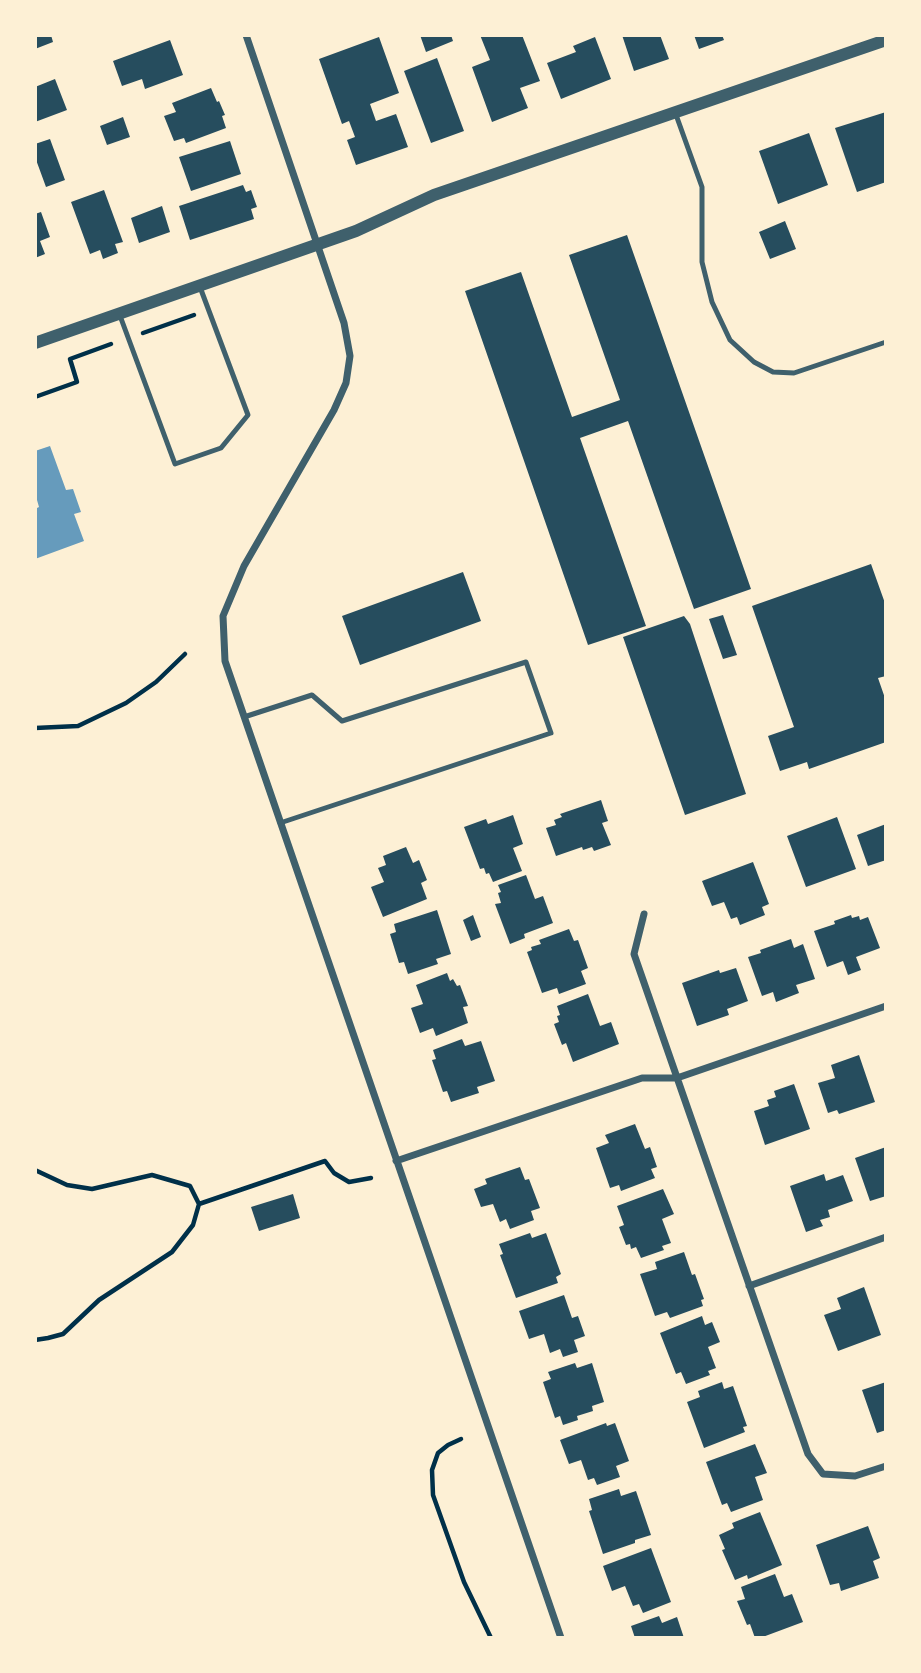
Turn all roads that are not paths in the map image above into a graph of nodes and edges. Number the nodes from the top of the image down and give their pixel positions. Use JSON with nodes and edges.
{"nodes":[{"id":1,"x":246,"y":35,"type":"edge"},
{"id":2,"x":886,"y":40,"type":"edge"},
{"id":3,"x":675,"y":112,"type":"junction"},
{"id":4,"x":318,"y":244,"type":"junction"},
{"id":5,"x":200,"y":285,"type":"junction"},
{"id":6,"x":119,"y":313,"type":"junction"},
{"id":7,"x":35,"y":342,"type":"edge"},
{"id":8,"x":886,"y":342,"type":"edge"},
{"id":9,"x":244,"y":717,"type":"junction"},
{"id":10,"x":280,"y":823,"type":"junction"},
{"id":11,"x":644,"y":914,"type":"dead end"},
{"id":12,"x":886,"y":1006,"type":"edge"},
{"id":13,"x":677,"y":1078,"type":"junction"},
{"id":14,"x":396,"y":1161,"type":"junction"},
{"id":15,"x":886,"y":1237,"type":"edge"},
{"id":16,"x":749,"y":1286,"type":"junction"},
{"id":17,"x":886,"y":1466,"type":"edge"},
{"id":18,"x":561,"y":1638,"type":"edge"}],
"edges":[{"from":1,"to":4,"type":"street"},
{"from":2,"to":3,"type":"street"},
{"from":3,"to":4,"type":"street"},
{"from":3,"to":8,"type":"lane"},
{"from":4,"to":5,"type":"street"},
{"from":4,"to":9,"type":"street"},
{"from":5,"to":6,"type":"street"},
{"from":5,"to":6,"type":"lane"},
{"from":6,"to":7,"type":"street"},
{"from":9,"to":10,"type":"street"},
{"from":9,"to":10,"type":"lane"},
{"from":10,"to":14,"type":"street"},
{"from":11,"to":13,"type":"street"},
{"from":12,"to":13,"type":"street"},
{"from":13,"to":14,"type":"street"},
{"from":13,"to":16,"type":"street"},
{"from":14,"to":18,"type":"street"},
{"from":15,"to":16,"type":"street"},
{"from":16,"to":17,"type":"street"}]}
